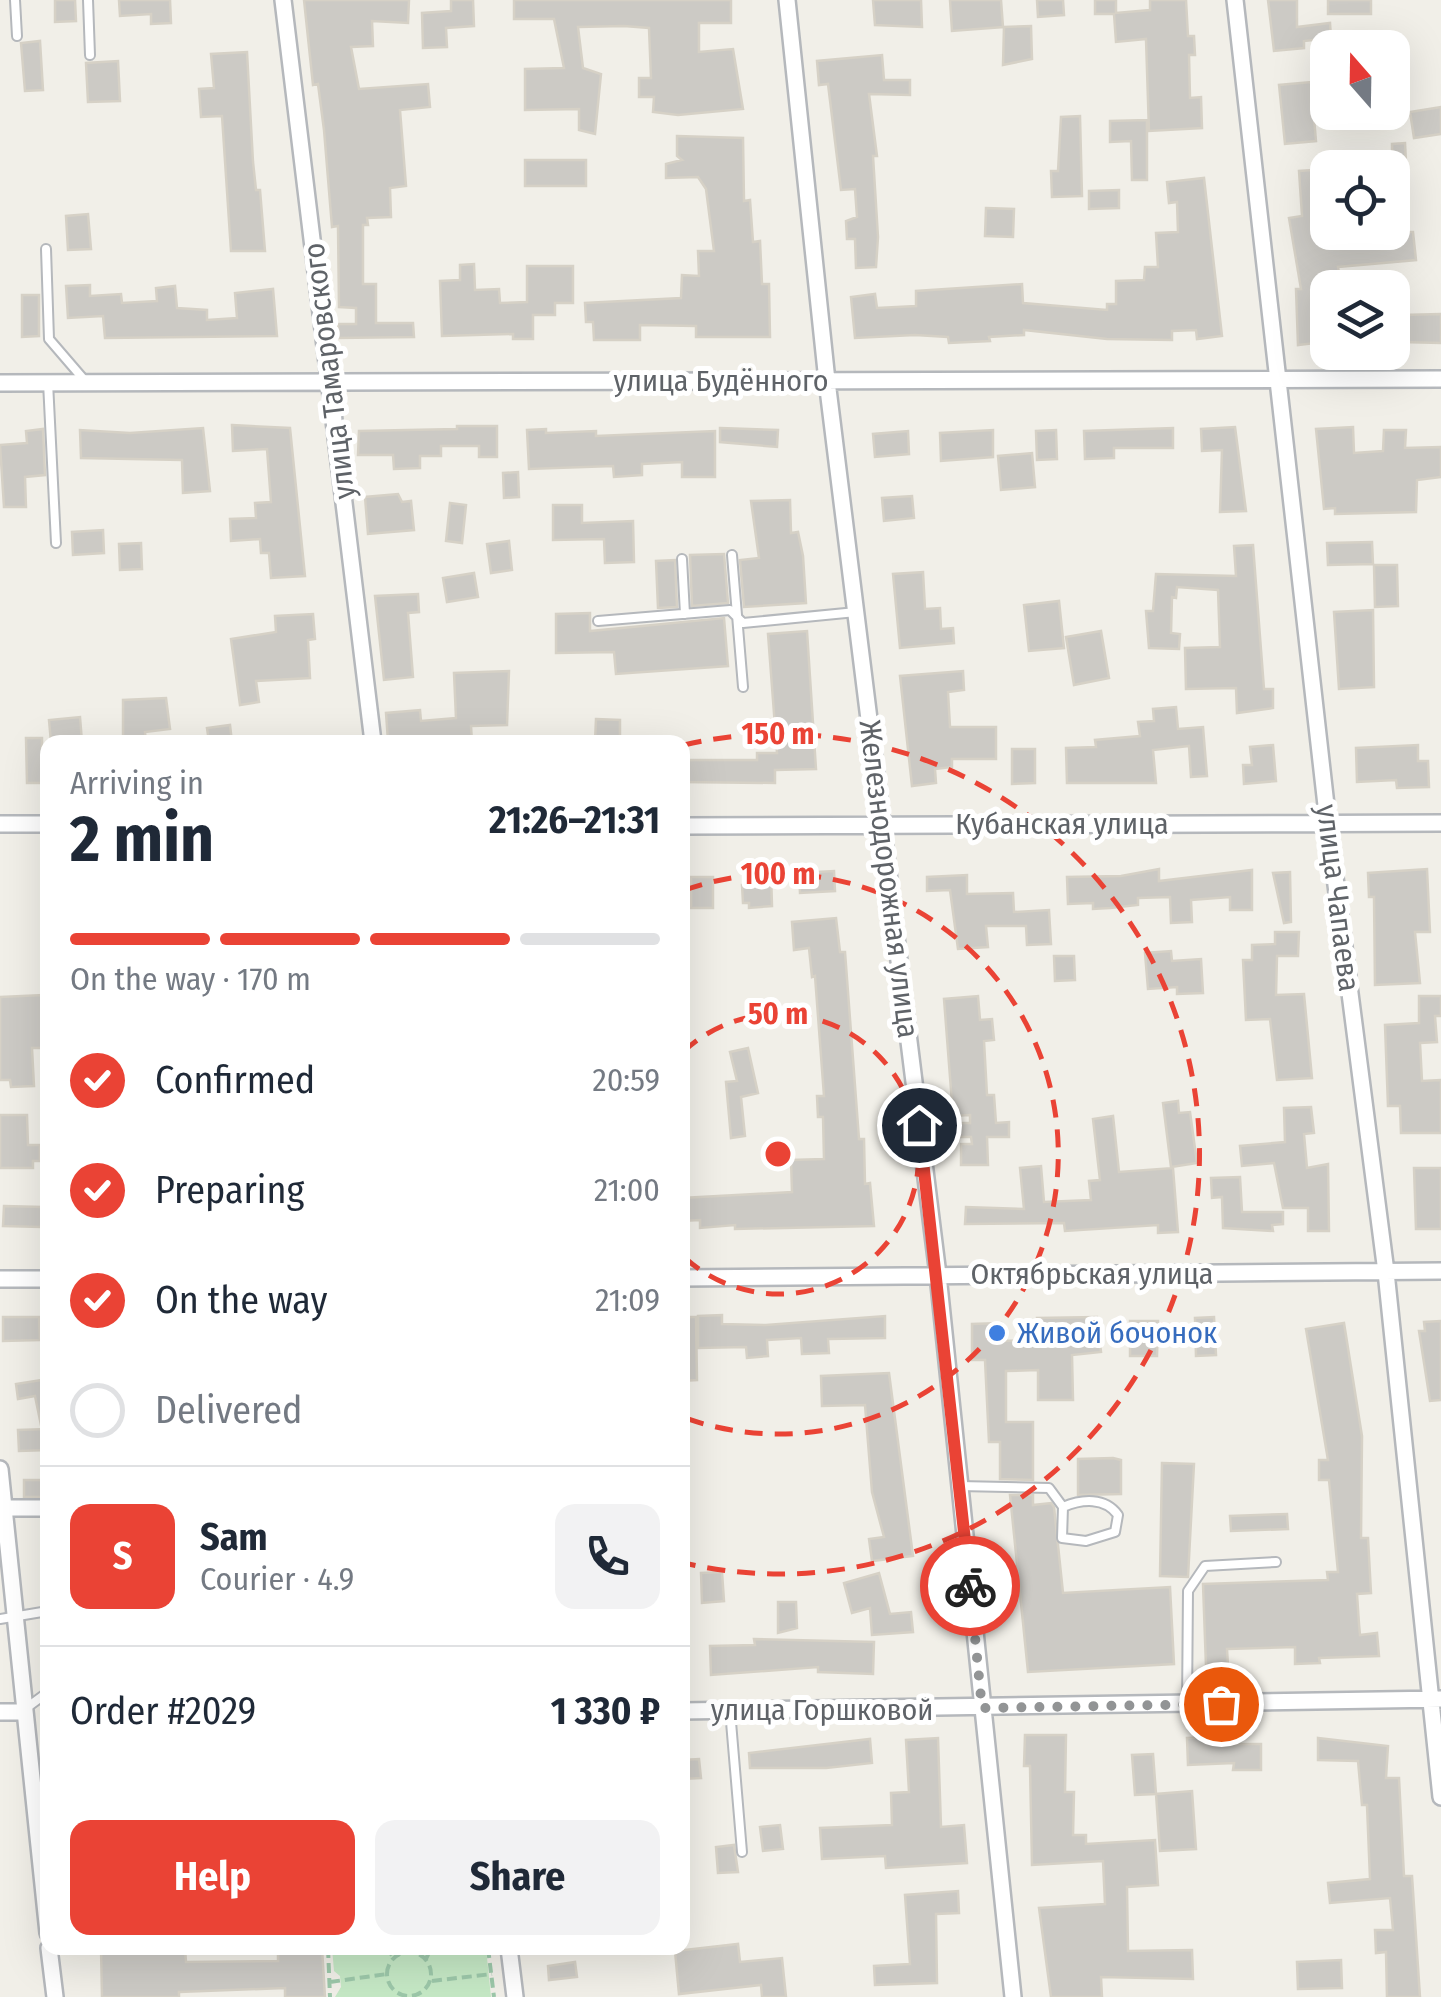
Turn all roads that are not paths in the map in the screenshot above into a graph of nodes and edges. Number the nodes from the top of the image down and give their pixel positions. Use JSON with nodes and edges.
{"nodes":[{"id":1,"x":15,"y":0,"type":"edge"},
{"id":2,"x":88,"y":0,"type":"edge"},
{"id":3,"x":283,"y":0,"type":"edge"},
{"id":4,"x":787,"y":0,"type":"edge"},
{"id":5,"x":1235,"y":0,"type":"edge"},
{"id":6,"x":17,"y":36,"type":"dead end"},
{"id":7,"x":90,"y":55,"type":"dead end"},
{"id":8,"x":46,"y":250,"type":"dead end"},
{"id":9,"x":1279,"y":378,"type":"junction"},
{"id":10,"x":1441,"y":378,"type":"edge"},
{"id":11,"x":331,"y":381,"type":"junction"},
{"id":12,"x":827,"y":381,"type":"junction"},
{"id":13,"x":0,"y":382,"type":"edge"},
{"id":14,"x":48,"y":382,"type":"junction"},
{"id":15,"x":86,"y":382,"type":"junction"},
{"id":16,"x":56,"y":544,"type":"dead end"},
{"id":17,"x":732,"y":555,"type":"dead end"},
{"id":18,"x":682,"y":559,"type":"dead end"},
{"id":19,"x":856,"y":612,"type":"junction"},
{"id":20,"x":685,"y":614,"type":"junction"},
{"id":21,"x":737,"y":617,"type":"junction"},
{"id":22,"x":598,"y":621,"type":"dead end"},
{"id":23,"x":743,"y":687,"type":"dead end"},
{"id":24,"x":372,"y":735,"type":"edge"},
{"id":25,"x":1328,"y":823,"type":"junction"},
{"id":26,"x":0,"y":824,"type":"edge"},
{"id":27,"x":40,"y":824,"type":"edge"},
{"id":28,"x":1441,"y":824,"type":"edge"},
{"id":29,"x":882,"y":825,"type":"junction"},
{"id":30,"x":690,"y":826,"type":"edge"},
{"id":31,"x":1441,"y":1271,"type":"edge"},
{"id":32,"x":1386,"y":1272,"type":"junction"},
{"id":33,"x":938,"y":1275,"type":"junction"},
{"id":34,"x":690,"y":1278,"type":"edge"},
{"id":35,"x":0,"y":1279,"type":"edge"},
{"id":36,"x":40,"y":1279,"type":"edge"},
{"id":37,"x":0,"y":1470,"type":"edge"},
{"id":38,"x":960,"y":1486,"type":"junction"},
{"id":39,"x":3,"y":1508,"type":"junction"},
{"id":40,"x":40,"y":1508,"type":"edge"},
{"id":41,"x":1064,"y":1508,"type":"junction"},
{"id":42,"x":1276,"y":1562,"type":"dead end"},
{"id":43,"x":40,"y":1612,"type":"edge"},
{"id":44,"x":6,"y":1617,"type":"edge"},
{"id":45,"x":40,"y":1698,"type":"edge"},
{"id":46,"x":1435,"y":1700,"type":"edge"},
{"id":47,"x":1186,"y":1704,"type":"junction"},
{"id":48,"x":982,"y":1708,"type":"junction"},
{"id":49,"x":690,"y":1710,"type":"edge"},
{"id":50,"x":730,"y":1710,"type":"junction"},
{"id":51,"x":0,"y":1712,"type":"edge"},
{"id":52,"x":21,"y":1712,"type":"junction"},
{"id":53,"x":1441,"y":1797,"type":"edge"},
{"id":54,"x":742,"y":1852,"type":"dead end"},
{"id":55,"x":40,"y":1868,"type":"edge"},
{"id":56,"x":50,"y":1955,"type":"edge"},
{"id":57,"x":510,"y":1955,"type":"edge"},
{"id":58,"x":55,"y":1997,"type":"edge"},
{"id":59,"x":515,"y":1997,"type":"edge"},
{"id":60,"x":1012,"y":1997,"type":"edge"}],
"edges":[{"from":1,"to":6,"type":"lane"},
{"from":2,"to":7,"type":"lane"},
{"from":3,"to":11,"type":"street","name":"улица Тамаровского"},
{"from":4,"to":12,"type":"street","name":"Железнодорожная улица"},
{"from":5,"to":9,"type":"street","name":"улица Чапаева"},
{"from":8,"to":15,"type":"lane"},
{"from":9,"to":10,"type":"street","name":"улица Будённого"},
{"from":9,"to":12,"type":"street","name":"улица Будённого"},
{"from":9,"to":25,"type":"street","name":"улица Чапаева"},
{"from":11,"to":12,"type":"street","name":"улица Будённого"},
{"from":11,"to":15,"type":"street","name":"улица Будённого"},
{"from":11,"to":24,"type":"street","name":"улица Тамаровского"},
{"from":12,"to":19,"type":"street","name":"Железнодорожная улица"},
{"from":13,"to":14,"type":"street","name":"улица Будённого"},
{"from":14,"to":15,"type":"street","name":"улица Будённого"},
{"from":14,"to":16,"type":"lane"},
{"from":17,"to":21,"type":"lane"},
{"from":18,"to":20,"type":"lane"},
{"from":19,"to":21,"type":"lane"},
{"from":19,"to":29,"type":"street","name":"Железнодорожная улица"},
{"from":20,"to":21,"type":"lane"},
{"from":20,"to":22,"type":"lane"},
{"from":21,"to":23,"type":"lane"},
{"from":25,"to":28,"type":"street","name":"Кубанская улица"},
{"from":25,"to":29,"type":"street","name":"Кубанская улица"},
{"from":25,"to":32,"type":"street","name":"улица Чапаева"},
{"from":26,"to":27,"type":"street"},
{"from":29,"to":30,"type":"street","name":"Кубанская улица"},
{"from":29,"to":33,"type":"street","name":"Железнодорожная улица"},
{"from":31,"to":32,"type":"street","name":"Октябрьская улица"},
{"from":32,"to":33,"type":"street","name":"Октябрьская улица"},
{"from":32,"to":46,"type":"street","name":"улица Чапаева"},
{"from":33,"to":34,"type":"street","name":"Октябрьская улица"},
{"from":33,"to":38,"type":"street","name":"Железнодорожная улица"},
{"from":35,"to":36,"type":"street"},
{"from":37,"to":39,"type":"street"},
{"from":38,"to":41,"type":"lane"},
{"from":38,"to":48,"type":"street","name":"Железнодорожная улица"},
{"from":39,"to":40,"type":"street"},
{"from":39,"to":44,"type":"street"},
{"from":41,"to":41,"type":"lane"},
{"from":42,"to":47,"type":"lane"},
{"from":43,"to":44,"type":"lane"},
{"from":44,"to":52,"type":"street"},
{"from":45,"to":52,"type":"lane"},
{"from":46,"to":47,"type":"street","name":"улица Горшковой"},
{"from":46,"to":53,"type":"street","name":"улица Чапаева"},
{"from":47,"to":48,"type":"street","name":"улица Горшковой"},
{"from":48,"to":50,"type":"street","name":"улица Горшковой"},
{"from":48,"to":60,"type":"street","name":"Железнодорожная улица"},
{"from":49,"to":50,"type":"street","name":"улица Горшковой"},
{"from":50,"to":54,"type":"lane"},
{"from":51,"to":52,"type":"street"},
{"from":52,"to":55,"type":"street"},
{"from":56,"to":58,"type":"street"},
{"from":57,"to":59,"type":"street"}]}
